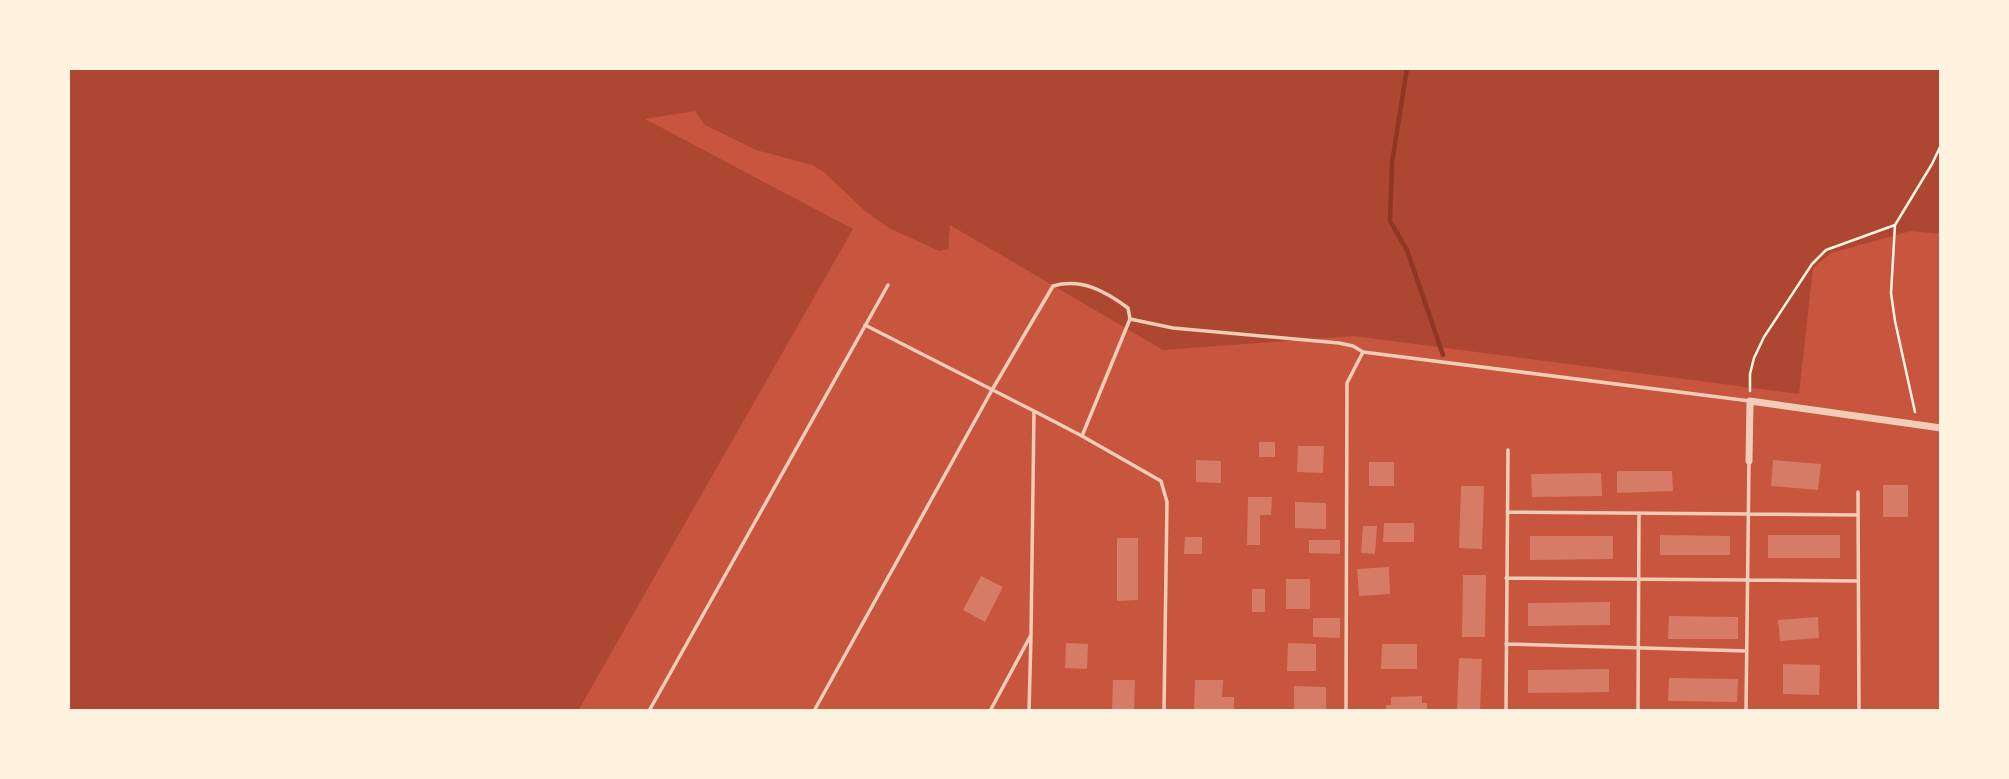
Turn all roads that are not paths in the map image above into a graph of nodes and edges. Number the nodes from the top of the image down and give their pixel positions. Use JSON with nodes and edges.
{"nodes":[{"id":1,"x":888,"y":285,"type":"dead end"},
{"id":2,"x":1130,"y":319,"type":"junction"},
{"id":3,"x":865,"y":325,"type":"junction"},
{"id":4,"x":1363,"y":352,"type":"junction"},
{"id":5,"x":992,"y":390,"type":"junction"},
{"id":6,"x":1750,"y":401,"type":"junction"},
{"id":7,"x":1034,"y":411,"type":"junction"},
{"id":8,"x":1941,"y":428,"type":"edge"},
{"id":9,"x":1082,"y":436,"type":"junction"},
{"id":10,"x":1508,"y":450,"type":"dead end"},
{"id":11,"x":1749,"y":461,"type":"joint"},
{"id":12,"x":1858,"y":492,"type":"dead end"},
{"id":13,"x":1508,"y":512,"type":"junction"},
{"id":14,"x":1748,"y":513,"type":"junction"},
{"id":15,"x":1639,"y":515,"type":"junction"},
{"id":16,"x":1858,"y":515,"type":"junction"},
{"id":17,"x":1506,"y":578,"type":"junction"},
{"id":18,"x":1748,"y":579,"type":"junction"},
{"id":19,"x":1638,"y":580,"type":"junction"},
{"id":20,"x":1857,"y":581,"type":"junction"},
{"id":21,"x":1031,"y":635,"type":"junction"},
{"id":22,"x":1506,"y":644,"type":"junction"},
{"id":23,"x":1638,"y":648,"type":"junction"},
{"id":24,"x":1747,"y":651,"type":"junction"},
{"id":25,"x":649,"y":711,"type":"edge"},
{"id":26,"x":814,"y":711,"type":"edge"},
{"id":27,"x":990,"y":711,"type":"edge"},
{"id":28,"x":1030,"y":711,"type":"edge"},
{"id":29,"x":1164,"y":711,"type":"edge"},
{"id":30,"x":1346,"y":711,"type":"edge"},
{"id":31,"x":1506,"y":711,"type":"edge"},
{"id":32,"x":1638,"y":711,"type":"edge"},
{"id":33,"x":1746,"y":711,"type":"edge"},
{"id":34,"x":1859,"y":711,"type":"edge"}],
"edges":[{"from":1,"to":3,"type":"lane"},
{"from":2,"to":4,"type":"lane"},
{"from":2,"to":5,"type":"lane"},
{"from":2,"to":9,"type":"lane"},
{"from":3,"to":5,"type":"lane"},
{"from":3,"to":25,"type":"lane"},
{"from":4,"to":6,"type":"lane"},
{"from":4,"to":30,"type":"lane"},
{"from":5,"to":7,"type":"lane"},
{"from":5,"to":26,"type":"lane"},
{"from":6,"to":8,"type":"street"},
{"from":6,"to":11,"type":"street"},
{"from":7,"to":9,"type":"lane"},
{"from":7,"to":21,"type":"lane"},
{"from":9,"to":29,"type":"lane"},
{"from":10,"to":13,"type":"lane"},
{"from":11,"to":14,"type":"lane"},
{"from":12,"to":16,"type":"lane"},
{"from":13,"to":15,"type":"lane"},
{"from":13,"to":17,"type":"lane"},
{"from":14,"to":15,"type":"lane"},
{"from":14,"to":16,"type":"lane"},
{"from":14,"to":18,"type":"lane"},
{"from":15,"to":19,"type":"lane"},
{"from":16,"to":20,"type":"lane"},
{"from":17,"to":19,"type":"lane"},
{"from":17,"to":22,"type":"lane"},
{"from":18,"to":19,"type":"lane"},
{"from":18,"to":20,"type":"lane"},
{"from":18,"to":24,"type":"lane"},
{"from":19,"to":23,"type":"lane"},
{"from":20,"to":34,"type":"lane"},
{"from":21,"to":27,"type":"lane"},
{"from":21,"to":28,"type":"lane"},
{"from":22,"to":23,"type":"lane"},
{"from":22,"to":31,"type":"lane"},
{"from":23,"to":24,"type":"lane"},
{"from":23,"to":32,"type":"lane"},
{"from":24,"to":33,"type":"lane"}]}
